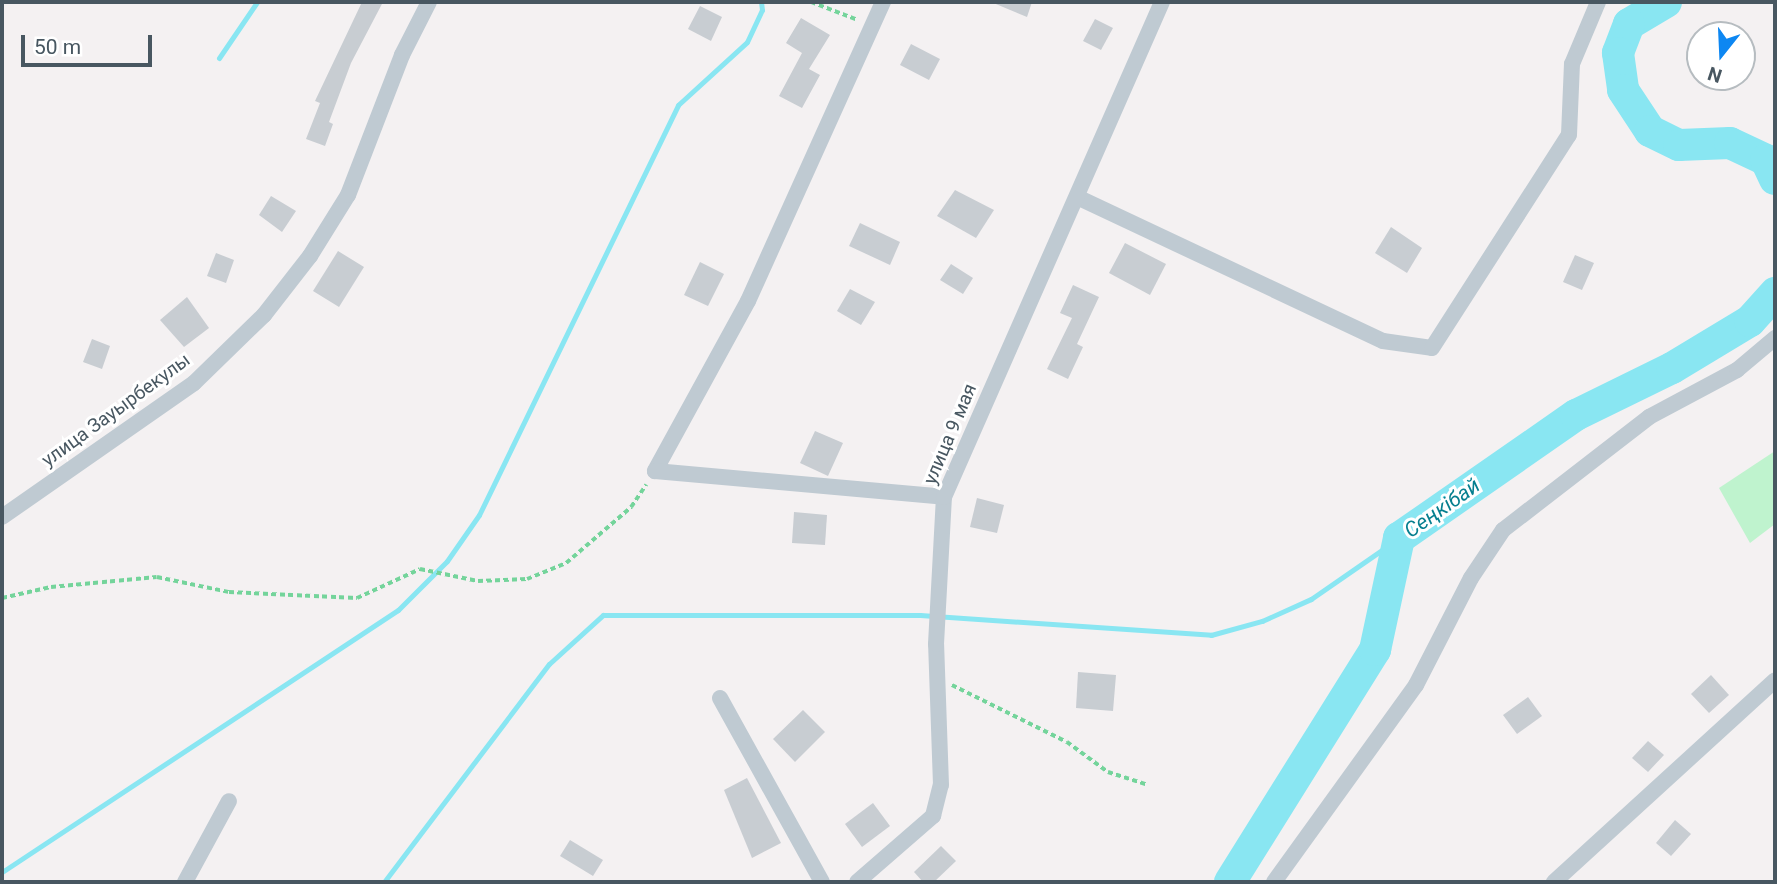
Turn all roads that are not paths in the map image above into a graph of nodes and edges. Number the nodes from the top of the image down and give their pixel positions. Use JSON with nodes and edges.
{"nodes":[{"id":1,"x":429,"y":2,"type":"edge"},
{"id":2,"x":884,"y":2,"type":"edge"},
{"id":3,"x":1162,"y":2,"type":"edge"},
{"id":4,"x":1598,"y":2,"type":"edge"},
{"id":5,"x":1077,"y":197,"type":"junction"},
{"id":6,"x":1775,"y":338,"type":"edge"},
{"id":7,"x":944,"y":497,"type":"junction"},
{"id":8,"x":2,"y":517,"type":"edge"},
{"id":9,"x":1775,"y":680,"type":"edge"},
{"id":10,"x":720,"y":698,"type":"dead end"},
{"id":11,"x":229,"y":801,"type":"dead end"},
{"id":12,"x":185,"y":882,"type":"edge"},
{"id":13,"x":822,"y":882,"type":"edge"},
{"id":14,"x":857,"y":882,"type":"edge"},
{"id":15,"x":1274,"y":882,"type":"edge"},
{"id":16,"x":1554,"y":882,"type":"edge"}],
"edges":[{"from":1,"to":8,"type":"street","name":"улица Зауырбекулы"},
{"from":2,"to":7,"type":"street"},
{"from":3,"to":5,"type":"street","name":"улица 9 мая"},
{"from":4,"to":5,"type":"street"},
{"from":5,"to":7,"type":"street","name":"улица 9 мая"},
{"from":6,"to":15,"type":"street"},
{"from":7,"to":14,"type":"street","name":"улица 9 мая"},
{"from":9,"to":16,"type":"street"},
{"from":10,"to":13,"type":"street"},
{"from":11,"to":12,"type":"street"}]}
